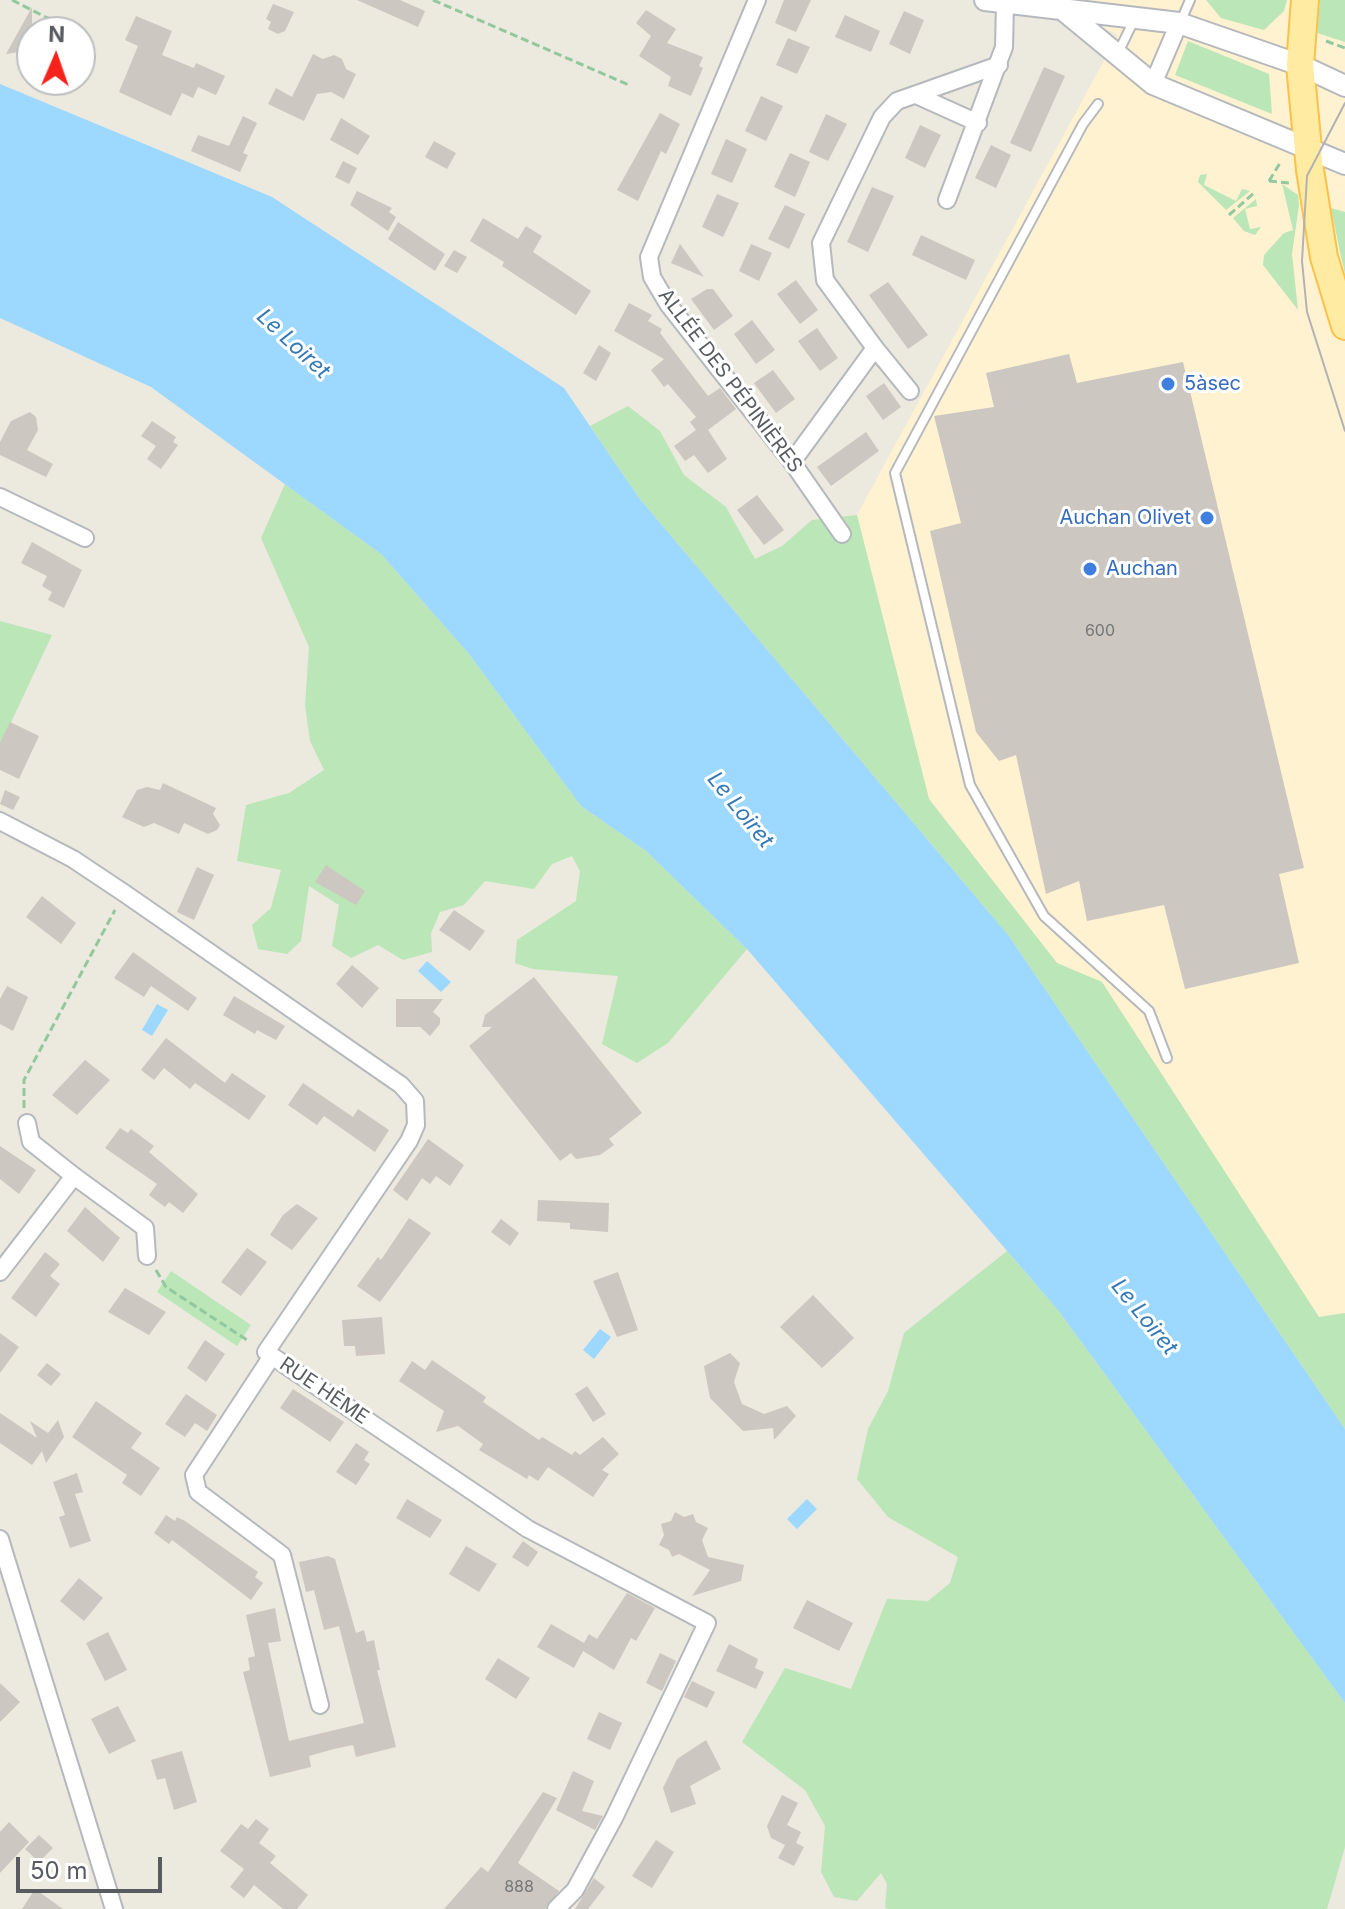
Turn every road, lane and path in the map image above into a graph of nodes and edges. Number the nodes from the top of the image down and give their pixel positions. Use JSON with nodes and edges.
{"nodes":[{"id":1,"x":12,"y":0,"type":"edge"},
{"id":2,"x":433,"y":0,"type":"edge"},
{"id":3,"x":757,"y":0,"type":"edge"},
{"id":4,"x":1190,"y":0,"type":"edge"},
{"id":5,"x":1305,"y":0,"type":"edge"},
{"id":6,"x":995,"y":2,"type":"edge"},
{"id":7,"x":1140,"y":8,"type":"edge"},
{"id":8,"x":1062,"y":9,"type":"junction"},
{"id":9,"x":43,"y":16,"type":"edge"},
{"id":10,"x":1179,"y":23,"type":"junction"},
{"id":11,"x":1116,"y":58,"type":"junction"},
{"id":12,"x":999,"y":65,"type":"junction"},
{"id":13,"x":1300,"y":65,"type":"junction"},
{"id":14,"x":1153,"y":84,"type":"junction"},
{"id":15,"x":629,"y":85,"type":"dead end"},
{"id":16,"x":1345,"y":86,"type":"edge"},
{"id":17,"x":916,"y":95,"type":"junction"},
{"id":18,"x":1098,"y":104,"type":"dead end"},
{"id":19,"x":978,"y":123,"type":"junction"},
{"id":20,"x":1309,"y":150,"type":"junction"},
{"id":21,"x":1280,"y":163,"type":"dead end"},
{"id":22,"x":1345,"y":164,"type":"edge"},
{"id":23,"x":1299,"y":188,"type":"dead end"},
{"id":24,"x":1254,"y":193,"type":"dead end"},
{"id":25,"x":947,"y":200,"type":"dead end"},
{"id":26,"x":1229,"y":215,"type":"dead end"},
{"id":27,"x":1345,"y":326,"type":"edge"},
{"id":28,"x":875,"y":348,"type":"junction"},
{"id":29,"x":910,"y":391,"type":"dead end"},
{"id":30,"x":792,"y":462,"type":"junction"},
{"id":31,"x":0,"y":497,"type":"edge"},
{"id":32,"x":842,"y":534,"type":"dead end"},
{"id":33,"x":85,"y":538,"type":"dead end"},
{"id":34,"x":0,"y":821,"type":"edge"},
{"id":35,"x":124,"y":893,"type":"junction"},
{"id":36,"x":1167,"y":1058,"type":"dead end"},
{"id":37,"x":27,"y":1123,"type":"joint"},
{"id":38,"x":74,"y":1176,"type":"junction"},
{"id":39,"x":147,"y":1256,"type":"joint"},
{"id":40,"x":0,"y":1272,"type":"edge"},
{"id":41,"x":269,"y":1354,"type":"junction"},
{"id":42,"x":0,"y":1539,"type":"edge"},
{"id":43,"x":320,"y":1705,"type":"dead end"},
{"id":44,"x":114,"y":1909,"type":"edge"},
{"id":45,"x":556,"y":1909,"type":"edge"}],
"edges":[{"from":1,"to":9,"type":"path"},
{"from":2,"to":15,"type":"path"},
{"from":3,"to":30,"type":"street","name":"ALLÉE DES PÉPINIÈRES"},
{"from":4,"to":10,"type":"lane"},
{"from":5,"to":13,"type":"main road"},
{"from":6,"to":8,"type":"street"},
{"from":6,"to":12,"type":"street"},
{"from":7,"to":8,"type":"street"},
{"from":7,"to":10,"type":"street"},
{"from":7,"to":11,"type":"lane"},
{"from":8,"to":11,"type":"street"},
{"from":10,"to":13,"type":"street"},
{"from":10,"to":14,"type":"street"},
{"from":11,"to":14,"type":"street"},
{"from":12,"to":17,"type":"street"},
{"from":12,"to":19,"type":"street"},
{"from":13,"to":16,"type":"street"},
{"from":13,"to":20,"type":"main road"},
{"from":14,"to":20,"type":"street"},
{"from":17,"to":19,"type":"street"},
{"from":17,"to":28,"type":"street"},
{"from":18,"to":36,"type":"lane"},
{"from":19,"to":25,"type":"street"},
{"from":20,"to":22,"type":"street"},
{"from":20,"to":27,"type":"main road"},
{"from":21,"to":23,"type":"path"},
{"from":24,"to":26,"type":"path"},
{"from":28,"to":29,"type":"street"},
{"from":28,"to":30,"type":"street"},
{"from":30,"to":32,"type":"street","name":"ALLÉE DES PÉPINIÈRES"},
{"from":31,"to":33,"type":"street"},
{"from":34,"to":35,"type":"street","name":"RUE HÈME"},
{"from":35,"to":37,"type":"path"},
{"from":35,"to":41,"type":"street","name":"RUE HÈME"},
{"from":37,"to":38,"type":"street"},
{"from":38,"to":39,"type":"street"},
{"from":38,"to":40,"type":"street"},
{"from":39,"to":41,"type":"path"},
{"from":41,"to":43,"type":"street"},
{"from":41,"to":45,"type":"street","name":"RUE HÈME"},
{"from":42,"to":44,"type":"street"}]}
